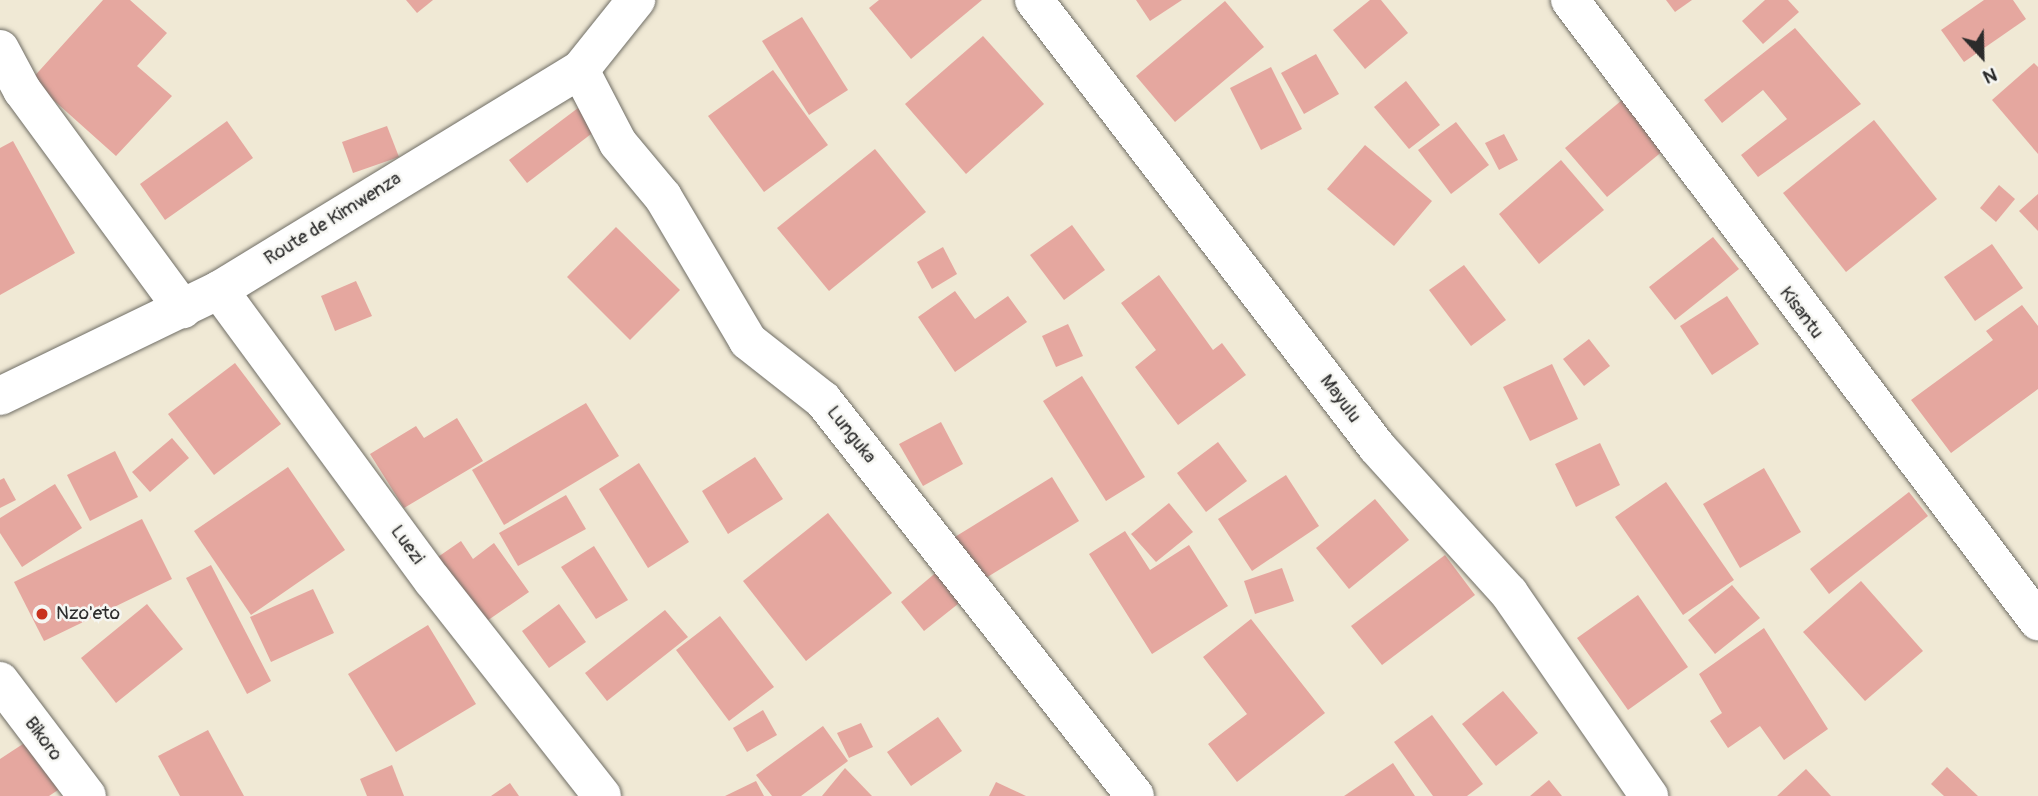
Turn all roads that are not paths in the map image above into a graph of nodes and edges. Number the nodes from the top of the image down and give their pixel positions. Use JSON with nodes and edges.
{"nodes":[{"id":1,"x":636,"y":0,"type":"edge"},
{"id":2,"x":1034,"y":0,"type":"edge"},
{"id":3,"x":1570,"y":0,"type":"edge"},
{"id":4,"x":0,"y":49,"type":"edge"},
{"id":5,"x":580,"y":71,"type":"junction"},
{"id":6,"x":219,"y":290,"type":"junction"},
{"id":7,"x":183,"y":309,"type":"junction"},
{"id":8,"x":0,"y":396,"type":"edge"},
{"id":9,"x":2038,"y":621,"type":"edge"},
{"id":10,"x":0,"y":681,"type":"edge"},
{"id":11,"x":87,"y":796,"type":"edge"},
{"id":12,"x":602,"y":796,"type":"edge"},
{"id":13,"x":1136,"y":796,"type":"edge"},
{"id":14,"x":1649,"y":796,"type":"edge"}],
"edges":[{"from":1,"to":5,"type":"street","name":"Route de Kimwenza"},
{"from":2,"to":14,"type":"street","name":"Mayulu"},
{"from":3,"to":9,"type":"street","name":"Kisantu"},
{"from":4,"to":7,"type":"street"},
{"from":5,"to":6,"type":"street","name":"Route de Kimwenza"},
{"from":5,"to":13,"type":"street","name":"Lunguka"},
{"from":6,"to":7,"type":"street","name":"Route de Kimwenza"},
{"from":6,"to":12,"type":"street","name":"Luezi"},
{"from":7,"to":8,"type":"street","name":"Route de Kimwenza"},
{"from":10,"to":11,"type":"street","name":"Bikoro"}]}
